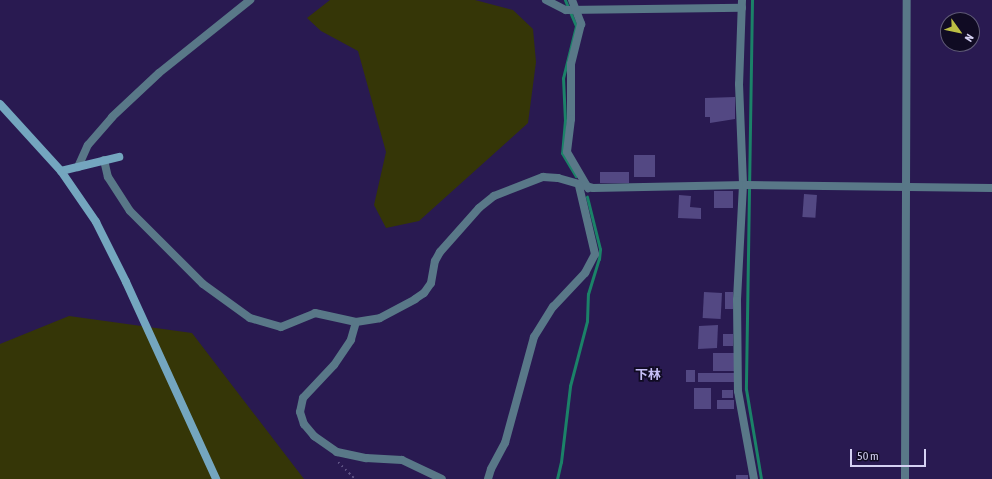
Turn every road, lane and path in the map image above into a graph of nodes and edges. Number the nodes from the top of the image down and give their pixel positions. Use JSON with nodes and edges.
{"nodes":[{"id":1,"x":250,"y":0,"type":"edge"},
{"id":2,"x":546,"y":0,"type":"edge"},
{"id":3,"x":907,"y":0,"type":"edge"},
{"id":4,"x":742,"y":4,"type":"edge"},
{"id":5,"x":571,"y":7,"type":"edge"},
{"id":6,"x":0,"y":104,"type":"edge"},
{"id":7,"x":119,"y":157,"type":"dead end"},
{"id":8,"x":104,"y":160,"type":"junction"},
{"id":9,"x":78,"y":167,"type":"junction"},
{"id":10,"x":61,"y":171,"type":"junction"},
{"id":11,"x":748,"y":185,"type":"junction"},
{"id":12,"x":579,"y":186,"type":"junction"},
{"id":13,"x":907,"y":187,"type":"junction"},
{"id":14,"x":588,"y":188,"type":"junction"},
{"id":15,"x":992,"y":188,"type":"edge"},
{"id":16,"x":356,"y":322,"type":"junction"},
{"id":17,"x":337,"y":452,"type":"junction"},
{"id":18,"x":216,"y":479,"type":"edge"},
{"id":19,"x":355,"y":479,"type":"edge"},
{"id":20,"x":442,"y":479,"type":"edge"},
{"id":21,"x":488,"y":479,"type":"edge"},
{"id":22,"x":754,"y":479,"type":"edge"},
{"id":23,"x":905,"y":479,"type":"edge"}],
"edges":[{"from":1,"to":9,"type":"street"},
{"from":2,"to":5,"type":"street"},
{"from":3,"to":13,"type":"street"},
{"from":4,"to":5,"type":"street"},
{"from":4,"to":11,"type":"street"},
{"from":5,"to":14,"type":"street"},
{"from":6,"to":10,"type":"street"},
{"from":7,"to":8,"type":"street"},
{"from":8,"to":9,"type":"street"},
{"from":8,"to":16,"type":"street"},
{"from":9,"to":10,"type":"street"},
{"from":10,"to":18,"type":"street"},
{"from":11,"to":13,"type":"street"},
{"from":11,"to":14,"type":"street"},
{"from":11,"to":22,"type":"street"},
{"from":12,"to":14,"type":"street"},
{"from":12,"to":16,"type":"street"},
{"from":12,"to":21,"type":"street"},
{"from":13,"to":15,"type":"street"},
{"from":13,"to":23,"type":"street"},
{"from":16,"to":17,"type":"street"},
{"from":17,"to":19,"type":"path"},
{"from":17,"to":20,"type":"street"}]}
